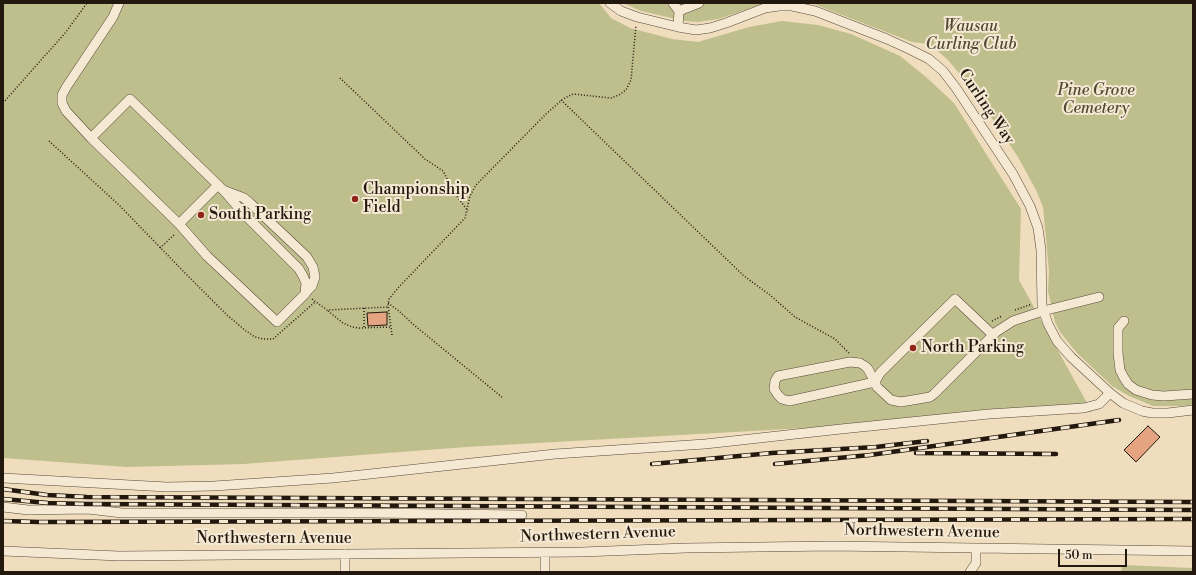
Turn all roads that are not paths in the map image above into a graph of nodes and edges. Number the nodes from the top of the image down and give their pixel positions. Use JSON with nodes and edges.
{"nodes":[{"id":1,"x":119,"y":3,"type":"edge"},
{"id":2,"x":610,"y":3,"type":"edge"},
{"id":3,"x":700,"y":3,"type":"edge"},
{"id":4,"x":803,"y":6,"type":"edge"},
{"id":5,"x":676,"y":7,"type":"edge"},
{"id":6,"x":678,"y":27,"type":"junction"},
{"id":7,"x":91,"y":138,"type":"junction"},
{"id":8,"x":220,"y":187,"type":"junction"},
{"id":9,"x":180,"y":226,"type":"junction"},
{"id":10,"x":305,"y":294,"type":"junction"},
{"id":11,"x":1099,"y":297,"type":"dead end"},
{"id":12,"x":1043,"y":311,"type":"junction"},
{"id":13,"x":1124,"y":321,"type":"dead end"},
{"id":14,"x":993,"y":335,"type":"junction"},
{"id":15,"x":875,"y":382,"type":"junction"},
{"id":16,"x":1110,"y":393,"type":"junction"},
{"id":17,"x":1193,"y":394,"type":"edge"},
{"id":18,"x":1193,"y":410,"type":"edge"},
{"id":19,"x":3,"y":478,"type":"edge"},
{"id":20,"x":3,"y":507,"type":"edge"},
{"id":21,"x":522,"y":515,"type":"dead end"},
{"id":22,"x":976,"y":548,"type":"junction"},
{"id":23,"x":3,"y":551,"type":"edge"},
{"id":24,"x":1193,"y":551,"type":"edge"},
{"id":25,"x":545,"y":553,"type":"junction"},
{"id":26,"x":345,"y":554,"type":"junction"},
{"id":27,"x":345,"y":572,"type":"edge"},
{"id":28,"x":545,"y":572,"type":"edge"},
{"id":29,"x":970,"y":572,"type":"edge"}],
"edges":[{"from":1,"to":7,"type":"street"},
{"from":2,"to":6,"type":"street","name":"Curling Way"},
{"from":3,"to":5,"type":"street"},
{"from":4,"to":6,"type":"street","name":"Curling Way"},
{"from":4,"to":12,"type":"street","name":"Curling Way"},
{"from":5,"to":6,"type":"street"},
{"from":7,"to":8,"type":"street"},
{"from":7,"to":9,"type":"street"},
{"from":8,"to":9,"type":"street"},
{"from":8,"to":10,"type":"street"},
{"from":8,"to":10,"type":"street"},
{"from":9,"to":10,"type":"street"},
{"from":11,"to":12,"type":"street"},
{"from":12,"to":14,"type":"street"},
{"from":12,"to":16,"type":"street","name":"Curling Way"},
{"from":13,"to":17,"type":"street"},
{"from":14,"to":15,"type":"street"},
{"from":14,"to":15,"type":"street"},
{"from":15,"to":15,"type":"street"},
{"from":16,"to":18,"type":"street","name":"Curling Way"},
{"from":16,"to":19,"type":"street"},
{"from":20,"to":21,"type":"street"},
{"from":22,"to":24,"type":"street","name":"Northwestern Avenue"},
{"from":22,"to":25,"type":"street","name":"Northwestern Avenue"},
{"from":22,"to":29,"type":"street"},
{"from":23,"to":26,"type":"street","name":"Northwestern Avenue"},
{"from":25,"to":26,"type":"street","name":"Northwestern Avenue"},
{"from":25,"to":28,"type":"street"},
{"from":26,"to":27,"type":"street"}]}
